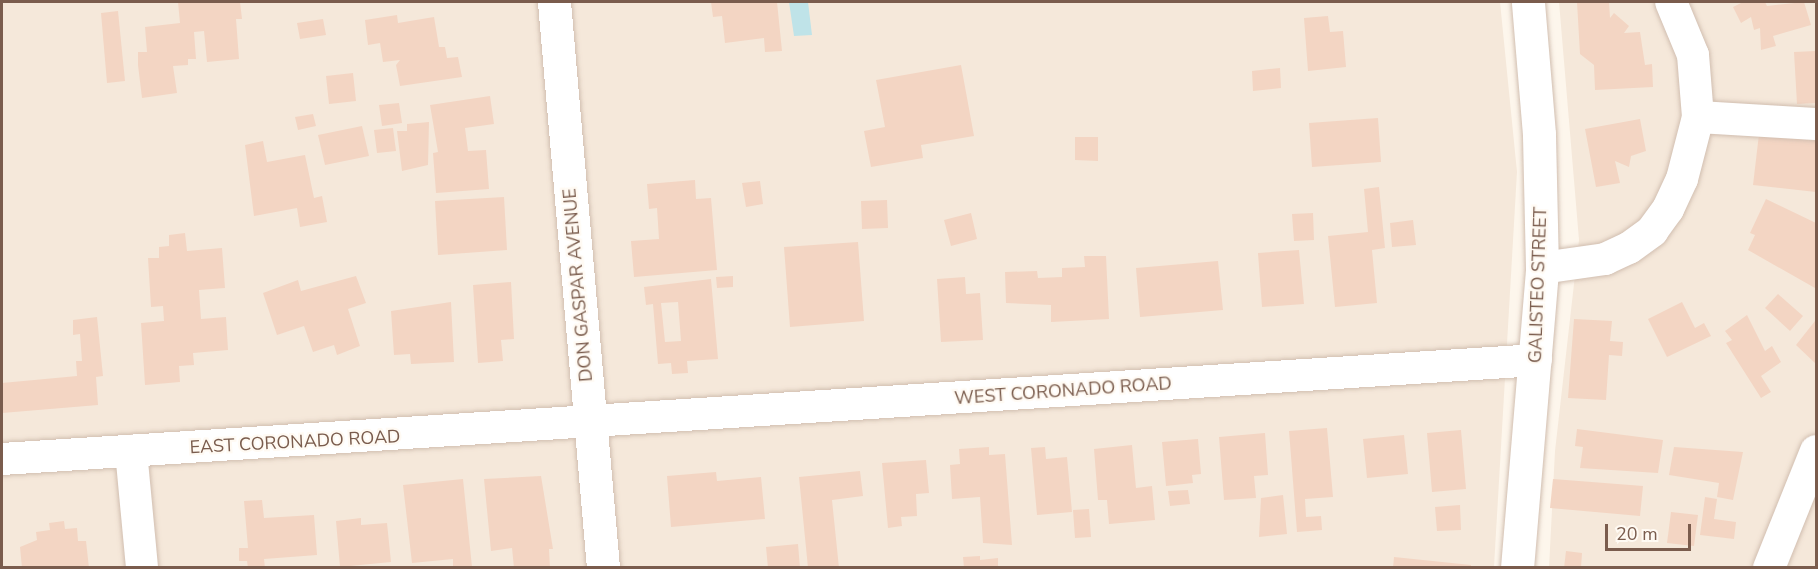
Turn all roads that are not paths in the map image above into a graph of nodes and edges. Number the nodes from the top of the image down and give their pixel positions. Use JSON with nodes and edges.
{"nodes":[{"id":1,"x":554,"y":2,"type":"edge"},
{"id":2,"x":1528,"y":2,"type":"edge"},
{"id":3,"x":1671,"y":2,"type":"edge"},
{"id":4,"x":1698,"y":117,"type":"junction"},
{"id":5,"x":1816,"y":124,"type":"edge"},
{"id":6,"x":1542,"y":268,"type":"junction"},
{"id":7,"x":1536,"y":360,"type":"junction"},
{"id":8,"x":589,"y":424,"type":"junction"},
{"id":9,"x":131,"y":451,"type":"junction"},
{"id":10,"x":1816,"y":451,"type":"edge"},
{"id":11,"x":2,"y":459,"type":"edge"},
{"id":12,"x":142,"y":567,"type":"edge"},
{"id":13,"x":603,"y":567,"type":"edge"},
{"id":14,"x":1517,"y":567,"type":"edge"},
{"id":15,"x":1769,"y":567,"type":"edge"}],
"edges":[{"from":1,"to":8,"type":"street","name":"DON GASPAR AVENUE"},
{"from":2,"to":6,"type":"street","name":"GALISTEO STREET"},
{"from":3,"to":4,"type":"street"},
{"from":4,"to":5,"type":"street"},
{"from":4,"to":6,"type":"street"},
{"from":6,"to":7,"type":"street","name":"GALISTEO STREET"},
{"from":7,"to":8,"type":"street","name":"WEST CORONADO ROAD"},
{"from":7,"to":14,"type":"street","name":"GALISTEO STREET"},
{"from":8,"to":9,"type":"street","name":"EAST CORONADO ROAD"},
{"from":8,"to":13,"type":"street","name":"DON GASPAR AVENUE"},
{"from":9,"to":11,"type":"street","name":"EAST CORONADO ROAD"},
{"from":9,"to":12,"type":"street"},
{"from":10,"to":15,"type":"street"}]}
